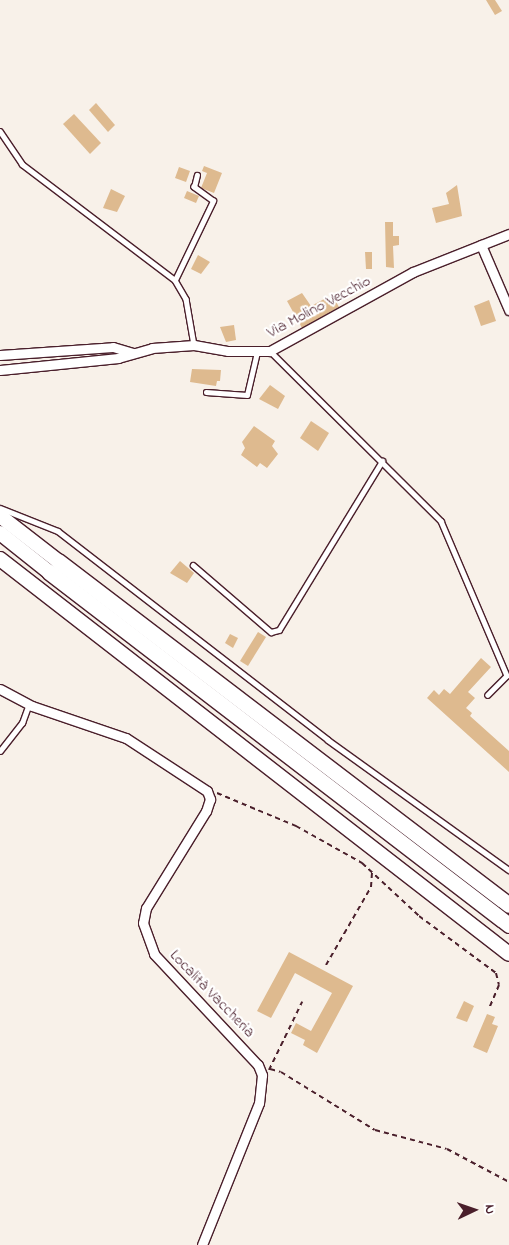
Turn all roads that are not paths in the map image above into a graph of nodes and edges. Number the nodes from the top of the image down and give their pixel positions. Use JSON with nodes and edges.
{"nodes":[{"id":1,"x":0,"y":131,"type":"edge"},
{"id":2,"x":197,"y":176,"type":"dead end"},
{"id":3,"x":509,"y":234,"type":"edge"},
{"id":4,"x":481,"y":245,"type":"junction"},
{"id":5,"x":176,"y":280,"type":"junction"},
{"id":6,"x":509,"y":310,"type":"edge"},
{"id":7,"x":194,"y":345,"type":"junction"},
{"id":8,"x":270,"y":351,"type":"junction"},
{"id":9,"x":257,"y":352,"type":"junction"},
{"id":10,"x":0,"y":354,"type":"edge"},
{"id":11,"x":133,"y":354,"type":"junction"},
{"id":12,"x":0,"y":370,"type":"edge"},
{"id":13,"x":206,"y":392,"type":"dead end"},
{"id":14,"x":382,"y":461,"type":"junction"},
{"id":15,"x":0,"y":508,"type":"edge"},
{"id":16,"x":0,"y":516,"type":"edge"},
{"id":17,"x":0,"y":533,"type":"edge"},
{"id":18,"x":0,"y":559,"type":"edge"},
{"id":19,"x":193,"y":565,"type":"dead end"},
{"id":20,"x":54,"y":566,"type":"junction"},
{"id":21,"x":0,"y":689,"type":"edge"},
{"id":22,"x":488,"y":695,"type":"dead end"},
{"id":23,"x":29,"y":704,"type":"junction"},
{"id":24,"x":0,"y":751,"type":"edge"},
{"id":25,"x":509,"y":870,"type":"edge"},
{"id":26,"x":509,"y":906,"type":"edge"},
{"id":27,"x":509,"y":925,"type":"edge"},
{"id":28,"x":509,"y":954,"type":"edge"},
{"id":29,"x":202,"y":1245,"type":"edge"}],
"edges":[{"from":1,"to":5,"type":"lane"},
{"from":2,"to":5,"type":"lane"},
{"from":3,"to":4,"type":"street","name":"Via Molino Vecchio"},
{"from":4,"to":6,"type":"street"},
{"from":4,"to":8,"type":"street","name":"Via Molino Vecchio"},
{"from":5,"to":7,"type":"lane"},
{"from":7,"to":9,"type":"street","name":"Via Molino Vecchio"},
{"from":7,"to":11,"type":"street","name":"Via Molino Vecchio"},
{"from":8,"to":9,"type":"street","name":"Via Molino Vecchio"},
{"from":8,"to":14,"type":"lane"},
{"from":9,"to":13,"type":"lane"},
{"from":10,"to":11,"type":"street"},
{"from":11,"to":12,"type":"street","name":"Via Molino Vecchio"},
{"from":14,"to":19,"type":"lane"},
{"from":14,"to":22,"type":"lane"},
{"from":15,"to":25,"type":"lane"},
{"from":16,"to":20,"type":"highway"},
{"from":17,"to":20,"type":"highway"},
{"from":18,"to":28,"type":"highway"},
{"from":20,"to":26,"type":"highway"},
{"from":20,"to":27,"type":"highway"},
{"from":21,"to":23,"type":"street"},
{"from":23,"to":24,"type":"lane"},
{"from":23,"to":29,"type":"street","name":"Località Vaccheria"}]}
